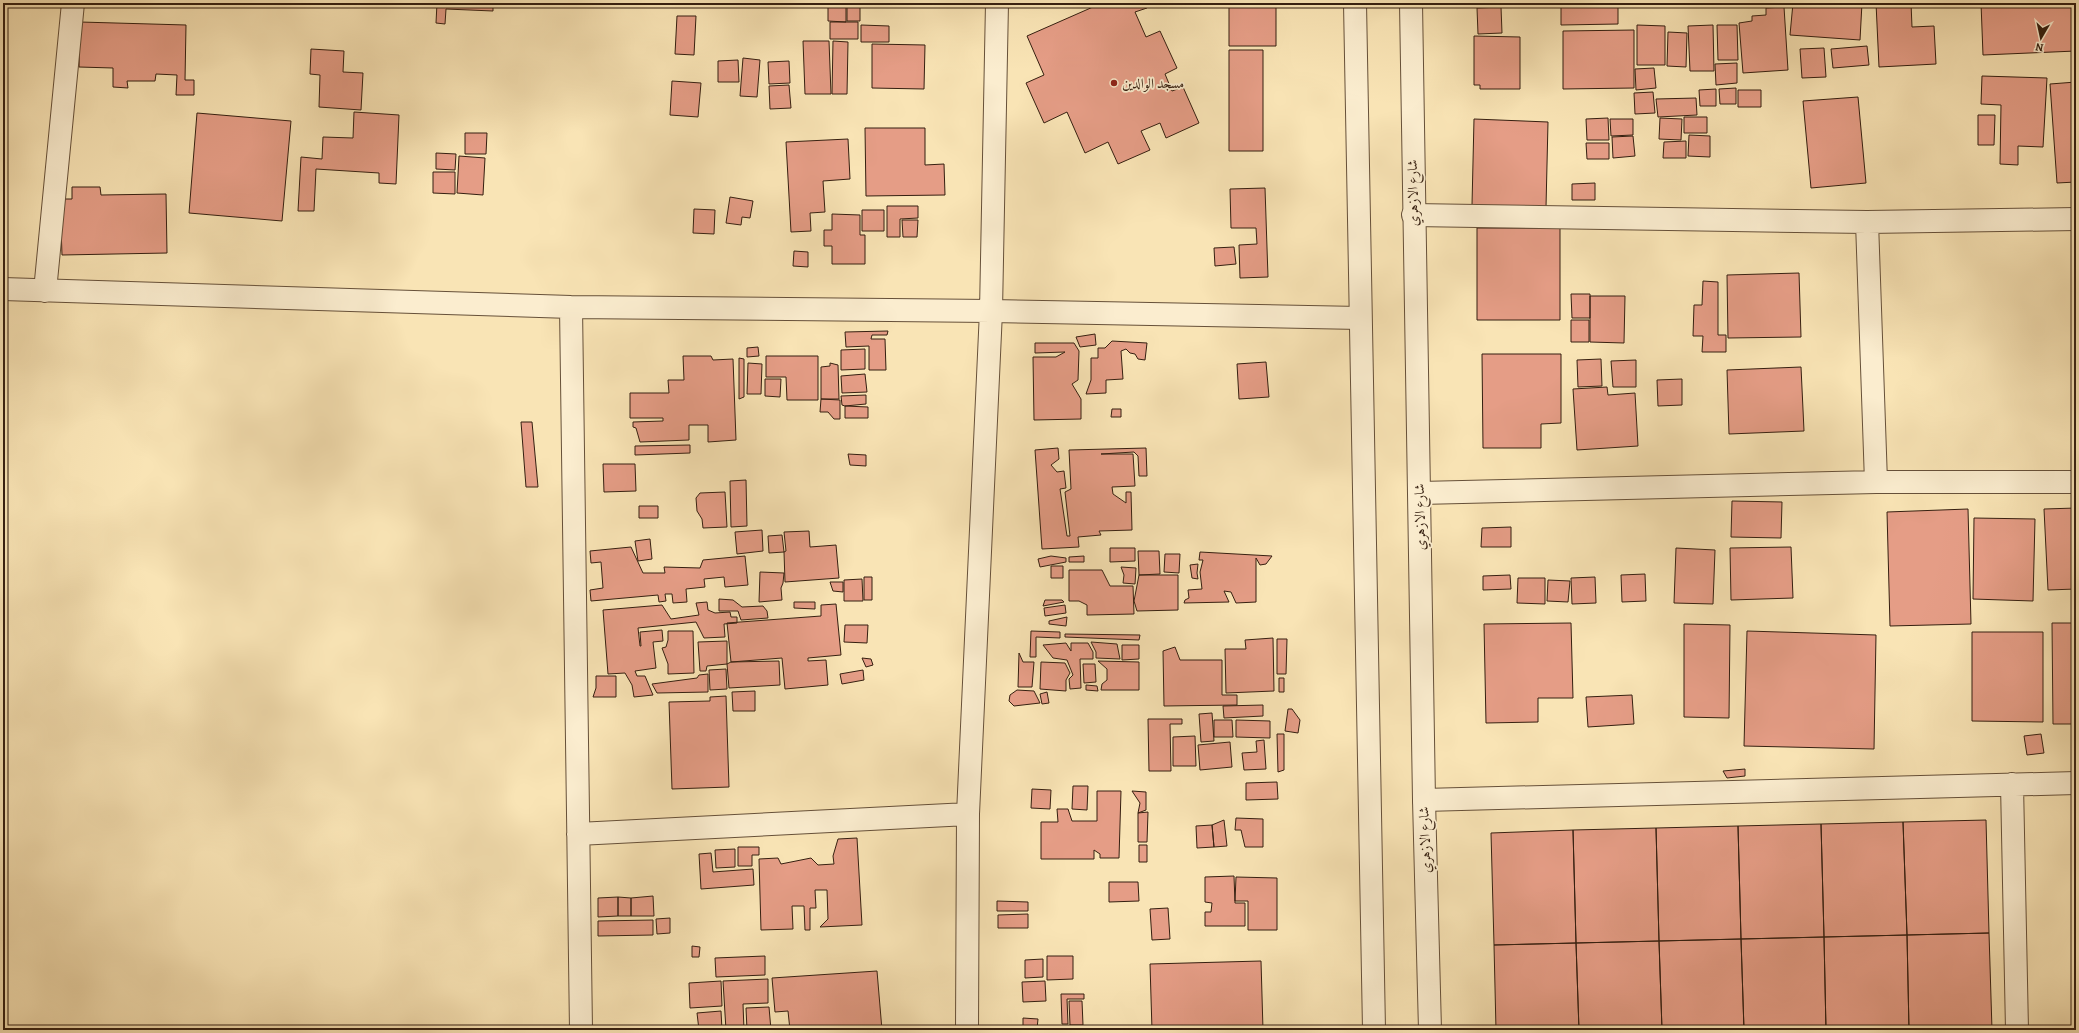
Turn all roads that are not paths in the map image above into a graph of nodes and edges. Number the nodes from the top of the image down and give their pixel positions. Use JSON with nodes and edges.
{"nodes":[{"id":1,"x":73,"y":3,"type":"edge"},
{"id":2,"x":997,"y":3,"type":"edge"},
{"id":3,"x":1355,"y":3,"type":"edge"},
{"id":4,"x":1411,"y":3,"type":"edge"},
{"id":5,"x":1413,"y":215,"type":"junction"},
{"id":6,"x":2076,"y":219,"type":"edge"},
{"id":7,"x":1867,"y":222,"type":"junction"},
{"id":8,"x":3,"y":289,"type":"edge"},
{"id":9,"x":45,"y":291,"type":"junction"},
{"id":10,"x":571,"y":307,"type":"junction"},
{"id":11,"x":991,"y":311,"type":"junction"},
{"id":12,"x":1360,"y":318,"type":"junction"},
{"id":13,"x":1876,"y":482,"type":"junction"},
{"id":14,"x":2076,"y":482,"type":"edge"},
{"id":15,"x":1420,"y":493,"type":"junction"},
{"id":16,"x":2076,"y":783,"type":"edge"},
{"id":17,"x":2012,"y":784,"type":"junction"},
{"id":18,"x":1424,"y":800,"type":"junction"},
{"id":19,"x":968,"y":814,"type":"junction"},
{"id":20,"x":578,"y":834,"type":"junction"},
{"id":21,"x":581,"y":1030,"type":"edge"},
{"id":22,"x":967,"y":1030,"type":"edge"},
{"id":23,"x":1374,"y":1030,"type":"edge"},
{"id":24,"x":1430,"y":1030,"type":"edge"},
{"id":25,"x":2017,"y":1030,"type":"edge"}],
"edges":[{"from":1,"to":9,"type":"street"},
{"from":2,"to":11,"type":"street"},
{"from":3,"to":12,"type":"street"},
{"from":4,"to":5,"type":"street","name":"شارع الازهري"},
{"from":5,"to":7,"type":"street"},
{"from":5,"to":15,"type":"street","name":"شارع الازهري"},
{"from":6,"to":7,"type":"street"},
{"from":7,"to":13,"type":"street"},
{"from":8,"to":9,"type":"street"},
{"from":9,"to":10,"type":"street"},
{"from":10,"to":11,"type":"street"},
{"from":10,"to":20,"type":"street"},
{"from":11,"to":12,"type":"street"},
{"from":11,"to":19,"type":"street"},
{"from":12,"to":23,"type":"street"},
{"from":13,"to":14,"type":"street"},
{"from":13,"to":15,"type":"street"},
{"from":15,"to":18,"type":"street","name":"شارع الازهري"},
{"from":16,"to":17,"type":"street"},
{"from":17,"to":18,"type":"street"},
{"from":17,"to":25,"type":"street"},
{"from":18,"to":24,"type":"street","name":"شارع الازهري"},
{"from":19,"to":20,"type":"street"},
{"from":19,"to":22,"type":"street"},
{"from":20,"to":21,"type":"street"}]}
